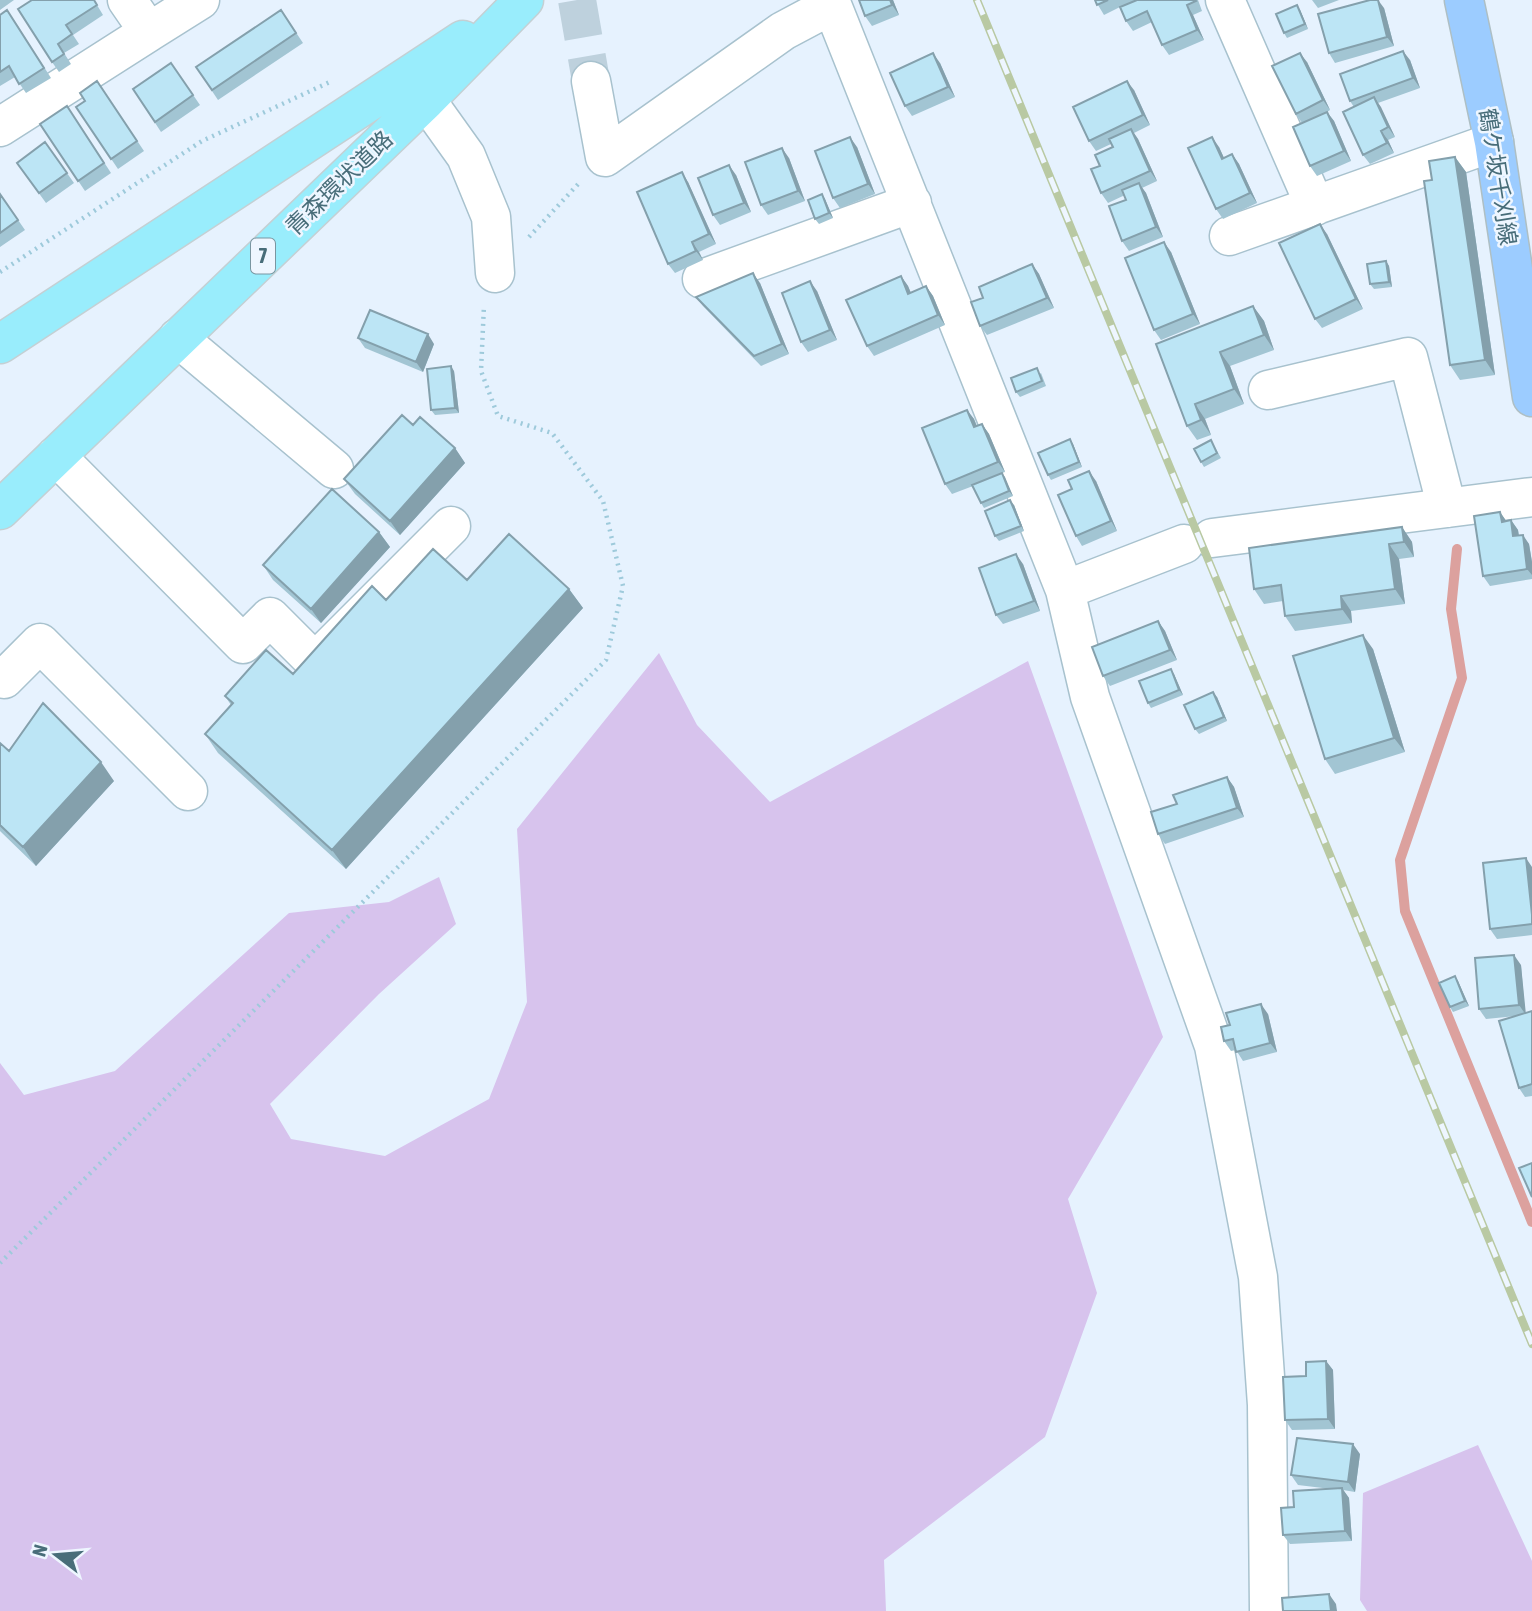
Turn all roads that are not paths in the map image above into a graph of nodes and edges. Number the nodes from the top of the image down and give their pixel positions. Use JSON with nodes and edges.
{"nodes":[{"id":1,"x":127,"y":0,"type":"edge"},
{"id":2,"x":200,"y":0,"type":"edge"},
{"id":3,"x":524,"y":0,"type":"edge"},
{"id":4,"x":1225,"y":0,"type":"edge"},
{"id":5,"x":1464,"y":0,"type":"edge"},
{"id":6,"x":831,"y":2,"type":"edge"},
{"id":7,"x":149,"y":32,"type":"junction"},
{"id":8,"x":591,"y":81,"type":"tunnel mouth"},
{"id":9,"x":426,"y":100,"type":"junction"},
{"id":10,"x":0,"y":127,"type":"edge"},
{"id":11,"x":1494,"y":142,"type":"junction"},
{"id":12,"x":912,"y":203,"type":"junction"},
{"id":13,"x":1315,"y":206,"type":"junction"},
{"id":14,"x":1229,"y":236,"type":"dead end"},
{"id":15,"x":495,"y":273,"type":"road end"},
{"id":16,"x":702,"y":279,"type":"dead end"},
{"id":17,"x":178,"y":338,"type":"junction"},
{"id":18,"x":0,"y":344,"type":"edge"},
{"id":19,"x":1528,"y":347,"type":"edge"},
{"id":20,"x":1268,"y":390,"type":"dead end"},
{"id":21,"x":1532,"y":397,"type":"edge"},
{"id":22,"x":56,"y":456,"type":"junction"},
{"id":23,"x":334,"y":469,"type":"dead end"},
{"id":24,"x":1532,"y":497,"type":"edge"},
{"id":25,"x":1447,"y":508,"type":"junction"},
{"id":26,"x":0,"y":510,"type":"edge"},
{"id":27,"x":451,"y":526,"type":"dead end"},
{"id":28,"x":1065,"y":590,"type":"junction"},
{"id":29,"x":0,"y":675,"type":"edge"},
{"id":30,"x":188,"y":791,"type":"dead end"},
{"id":31,"x":1269,"y":1611,"type":"edge"}],
"edges":[{"from":1,"to":7,"type":"street"},
{"from":2,"to":7,"type":"street"},
{"from":3,"to":9,"type":"highway","name":"青森環状道路","number":"7"},
{"from":3,"to":18,"type":"highway"},
{"from":4,"to":13,"type":"street"},
{"from":5,"to":11,"type":"main road","name":"鶴ケ坂千刈線"},
{"from":6,"to":8,"type":"street"},
{"from":6,"to":12,"type":"street"},
{"from":7,"to":10,"type":"street"},
{"from":9,"to":15,"type":"street"},
{"from":9,"to":17,"type":"highway","name":"青森環状道路","number":"7"},
{"from":11,"to":13,"type":"street"},
{"from":11,"to":19,"type":"main road","name":"鶴ケ坂千刈線"},
{"from":12,"to":16,"type":"street"},
{"from":12,"to":28,"type":"street"},
{"from":13,"to":14,"type":"street"},
{"from":17,"to":22,"type":"highway","name":"青森環状道路","number":"7"},
{"from":17,"to":23,"type":"street"},
{"from":19,"to":21,"type":"main road","name":"鶴ケ坂千刈線"},
{"from":20,"to":25,"type":"street"},
{"from":22,"to":26,"type":"highway","name":"青森環状道路","number":"7"},
{"from":22,"to":27,"type":"street"},
{"from":24,"to":25,"type":"street"},
{"from":25,"to":28,"type":"street"},
{"from":28,"to":31,"type":"street"},
{"from":29,"to":30,"type":"street"}]}
